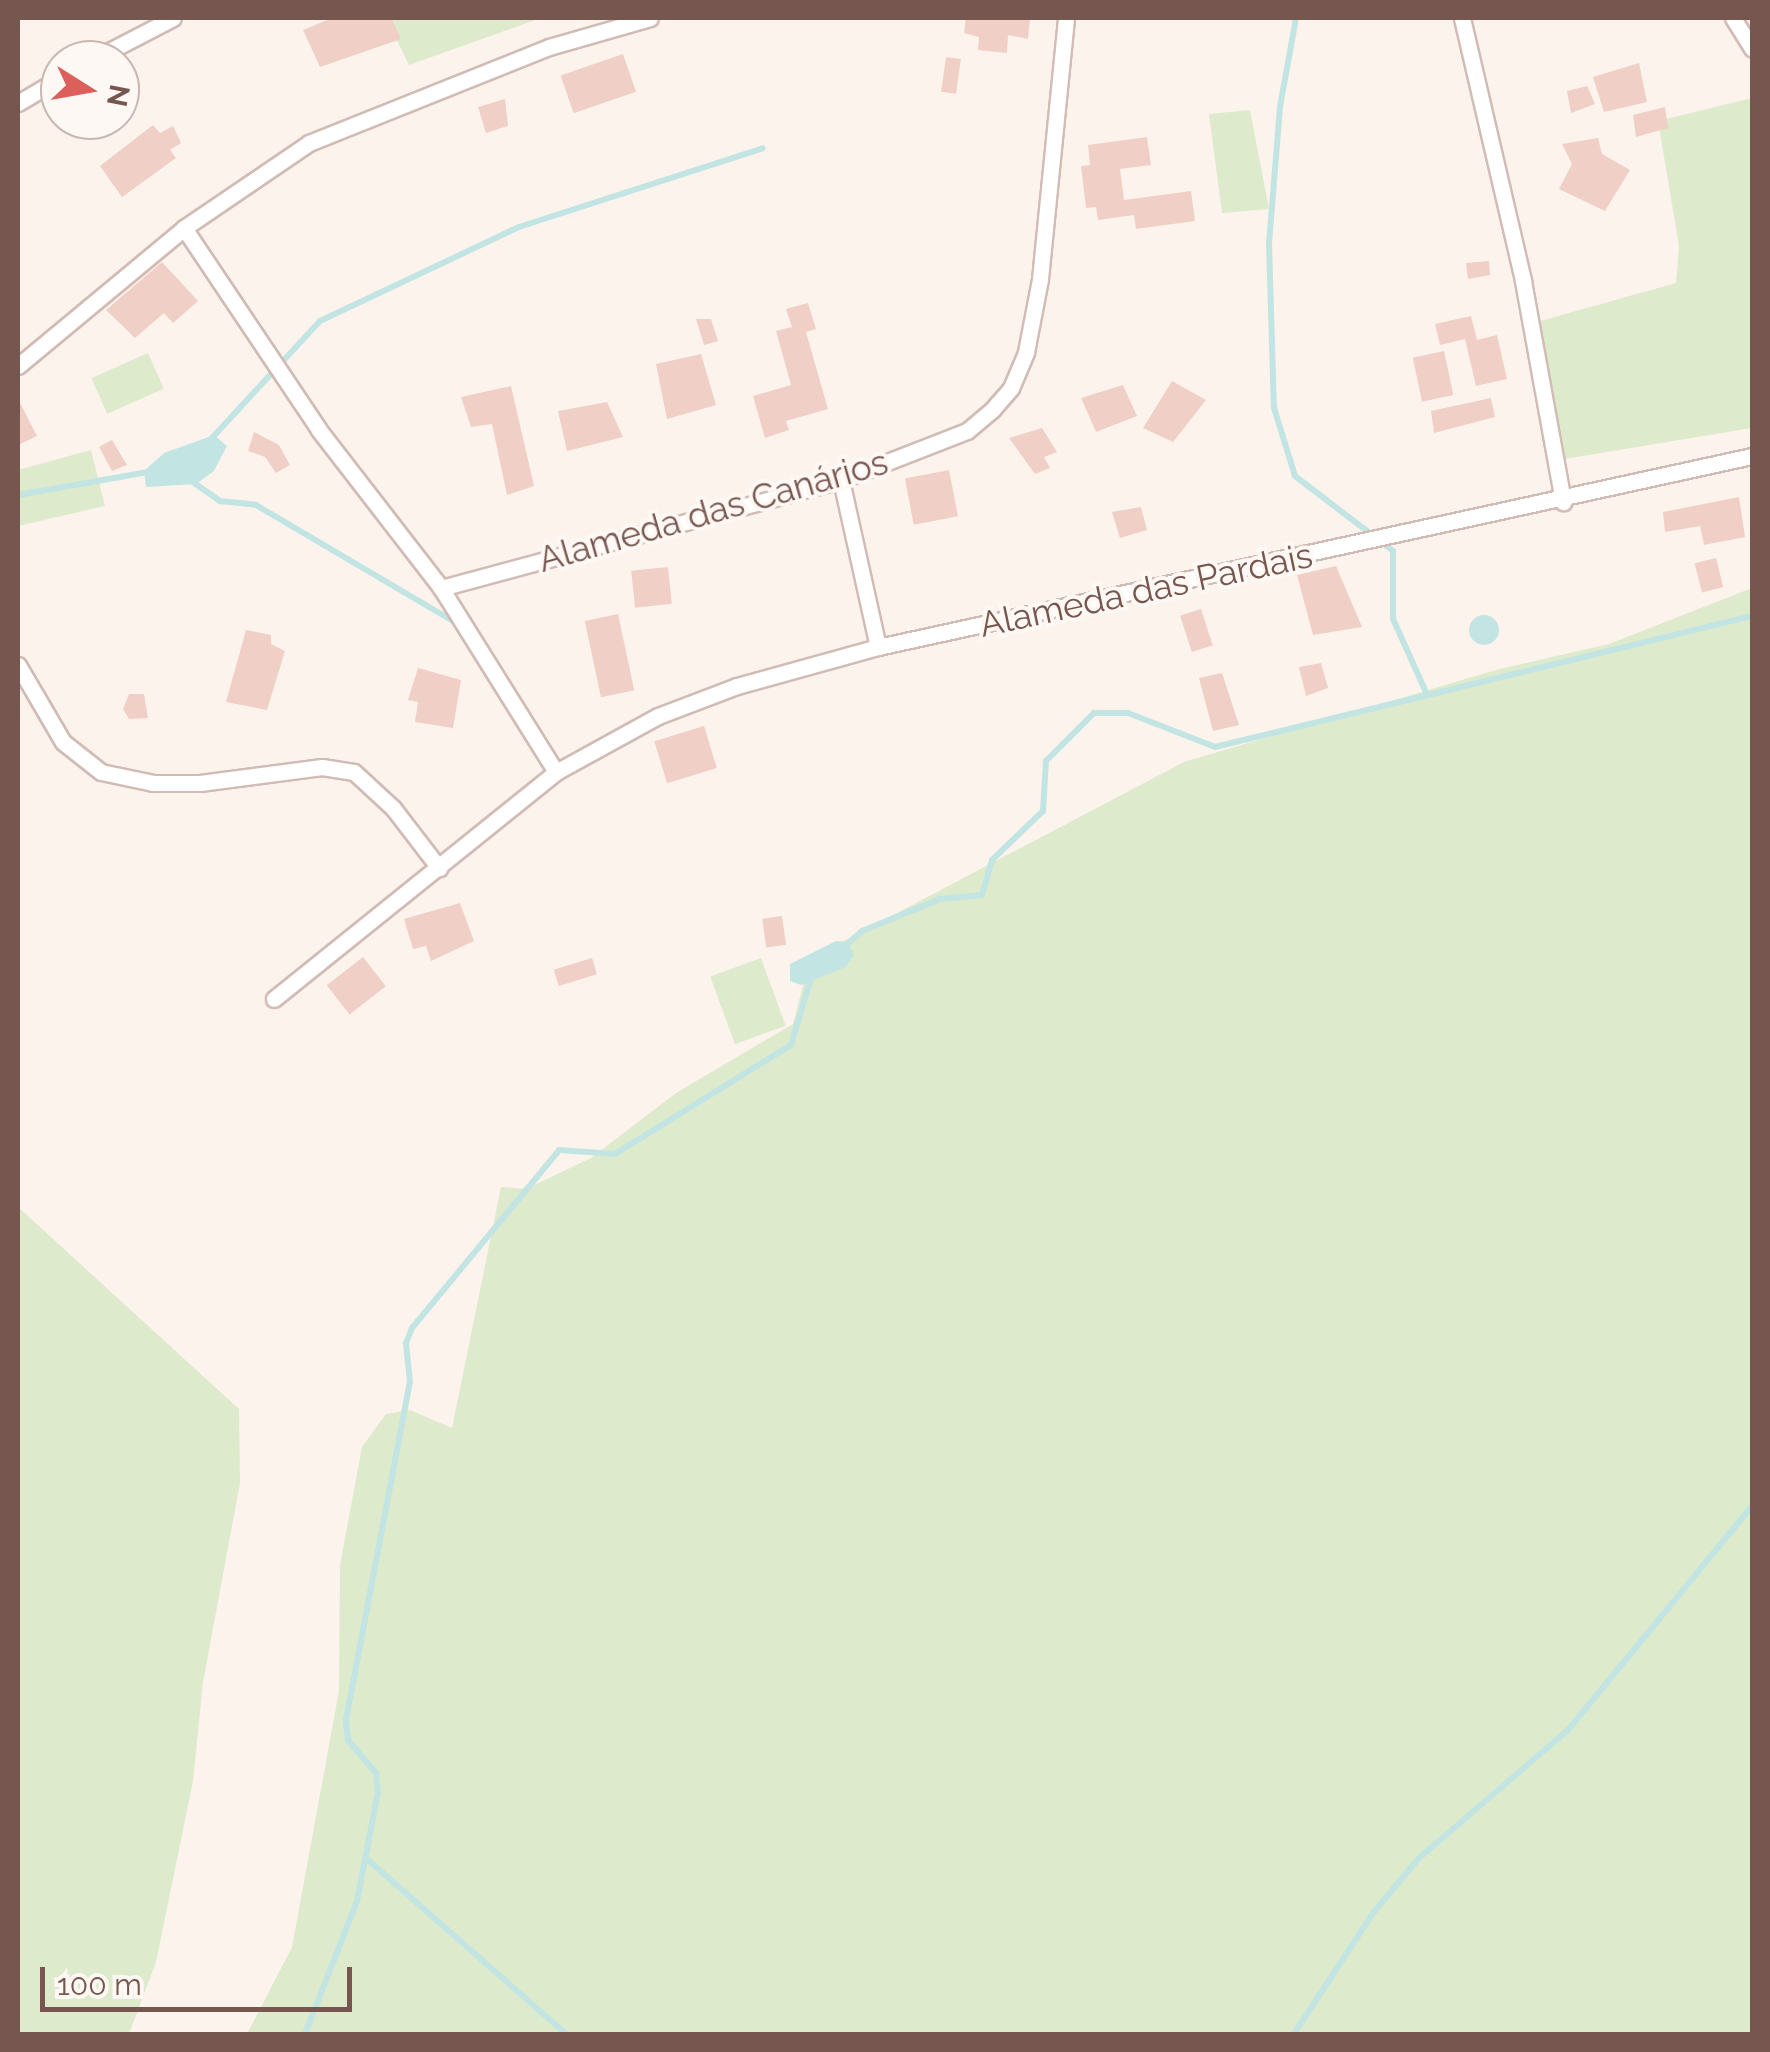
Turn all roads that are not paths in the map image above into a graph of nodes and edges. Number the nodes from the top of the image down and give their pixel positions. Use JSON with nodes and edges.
{"nodes":[{"id":1,"x":173,"y":18,"type":"edge"},
{"id":2,"x":650,"y":18,"type":"edge"},
{"id":3,"x":1066,"y":18,"type":"edge"},
{"id":4,"x":1462,"y":18,"type":"edge"},
{"id":5,"x":1733,"y":18,"type":"edge"},
{"id":6,"x":131,"y":40,"type":"edge"},
{"id":7,"x":1752,"y":48,"type":"edge"},
{"id":8,"x":40,"y":90,"type":"edge"},
{"id":9,"x":18,"y":103,"type":"edge"},
{"id":10,"x":184,"y":228,"type":"junction"},
{"id":11,"x":18,"y":366,"type":"edge"},
{"id":12,"x":1752,"y":456,"type":"edge"},
{"id":13,"x":840,"y":480,"type":"junction"},
{"id":14,"x":1563,"y":502,"type":"junction"},
{"id":15,"x":440,"y":588,"type":"junction"},
{"id":16,"x":878,"y":647,"type":"junction"},
{"id":17,"x":18,"y":665,"type":"edge"},
{"id":18,"x":556,"y":772,"type":"junction"},
{"id":19,"x":439,"y":868,"type":"junction"},
{"id":20,"x":274,"y":999,"type":"dead end"}],
"edges":[{"from":1,"to":6,"type":"street"},
{"from":2,"to":10,"type":"street"},
{"from":3,"to":13,"type":"street","name":"Alameda das Canários"},
{"from":4,"to":14,"type":"street"},
{"from":5,"to":7,"type":"street"},
{"from":8,"to":9,"type":"street"},
{"from":10,"to":11,"type":"street"},
{"from":10,"to":15,"type":"street"},
{"from":12,"to":14,"type":"street","name":"Alameda das Pardais"},
{"from":13,"to":15,"type":"street","name":"Alameda das Canários"},
{"from":13,"to":16,"type":"street"},
{"from":14,"to":16,"type":"street","name":"Alameda das Pardais"},
{"from":15,"to":18,"type":"street"},
{"from":16,"to":18,"type":"street","name":"Alameda das Pardais"},
{"from":17,"to":19,"type":"street"},
{"from":18,"to":19,"type":"street","name":"Alameda das Pardais"},
{"from":19,"to":20,"type":"street","name":"Alameda das Pardais"}]}
